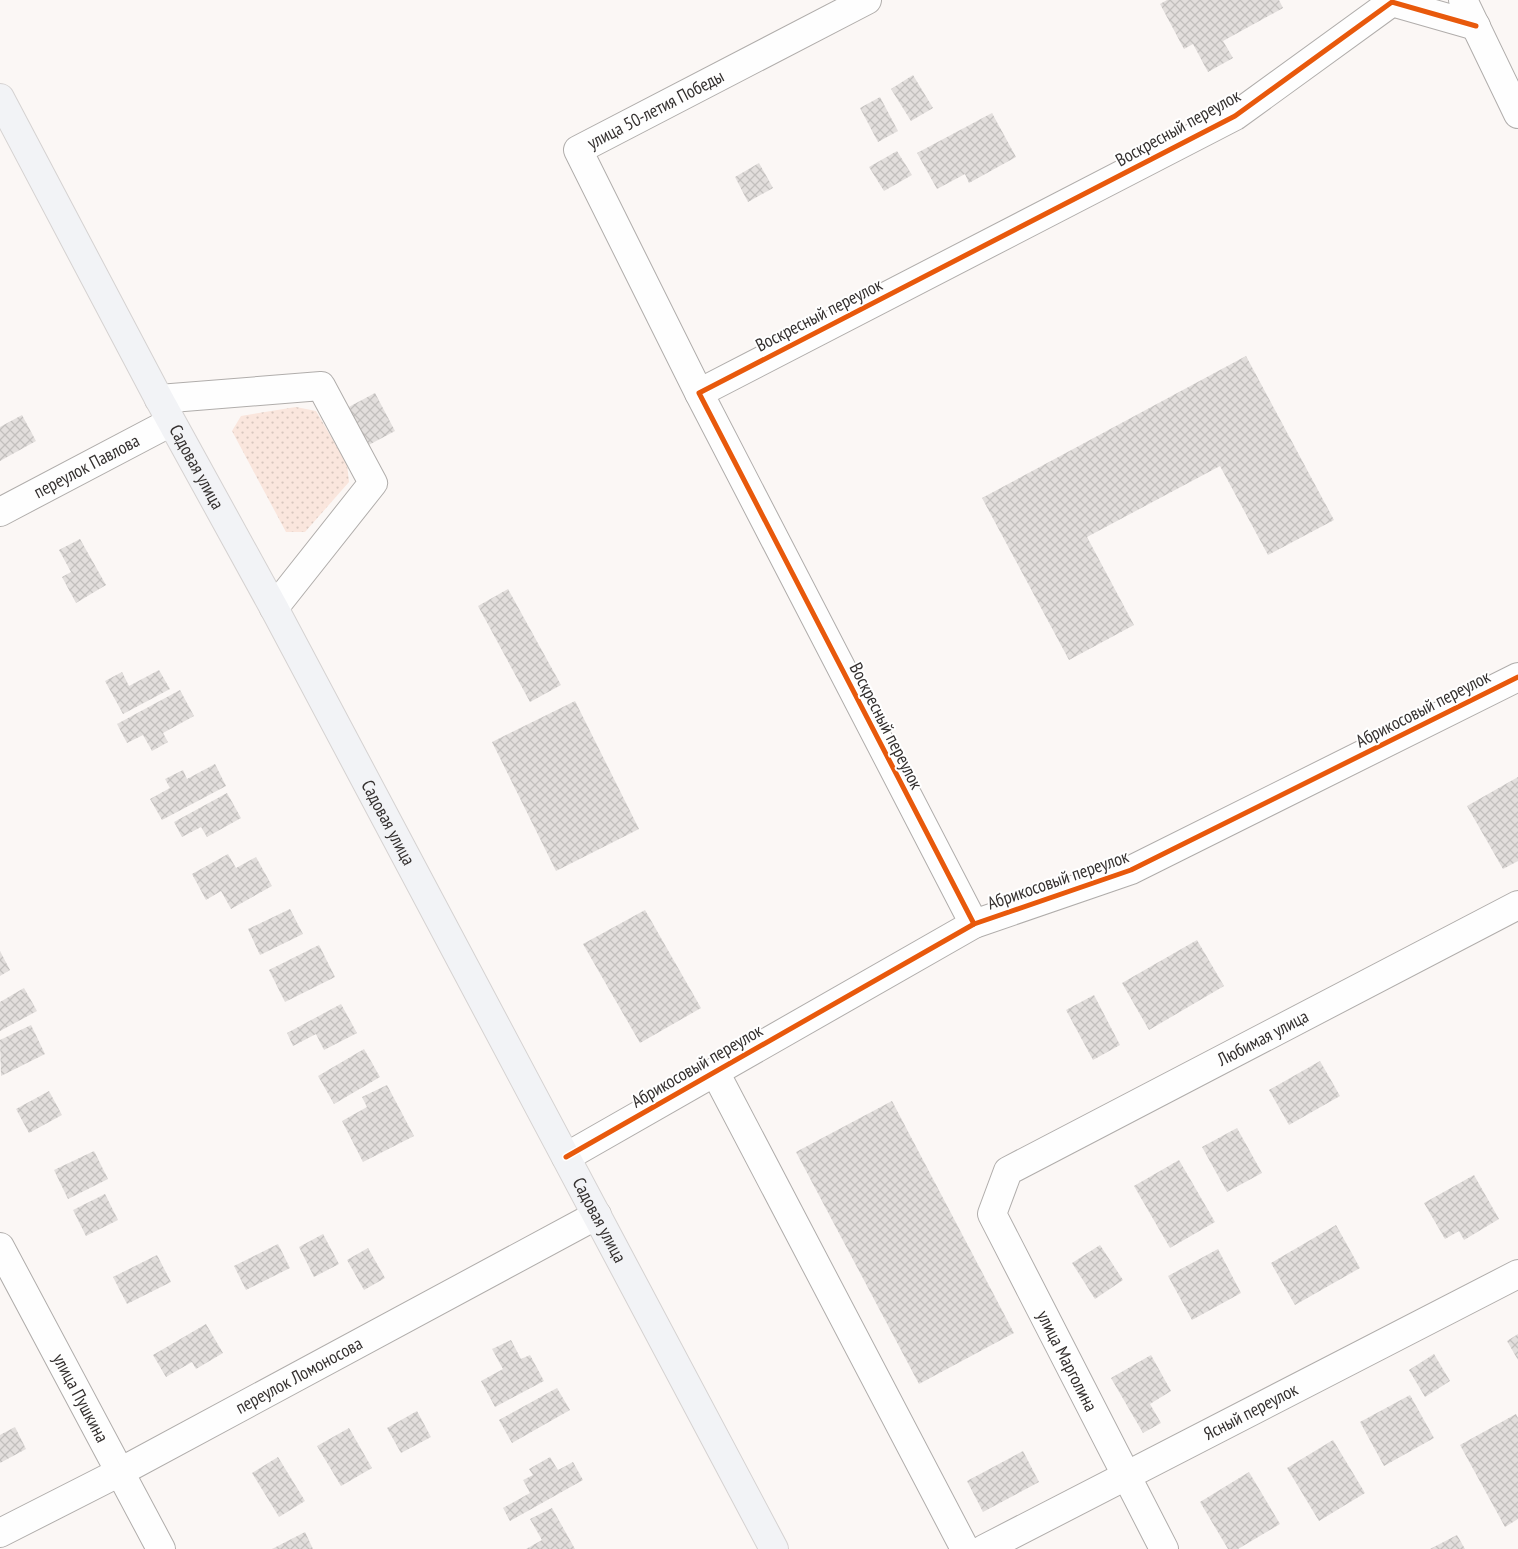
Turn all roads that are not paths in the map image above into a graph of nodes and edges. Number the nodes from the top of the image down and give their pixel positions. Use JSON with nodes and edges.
{"nodes":[{"id":1,"x":867,"y":0,"type":"edge"},
{"id":2,"x":1463,"y":0,"type":"edge"},
{"id":3,"x":1476,"y":26,"type":"junction"},
{"id":4,"x":0,"y":98,"type":"edge"},
{"id":5,"x":1518,"y":114,"type":"edge"},
{"id":6,"x":698,"y":394,"type":"junction"},
{"id":7,"x":165,"y":411,"type":"junction"},
{"id":8,"x":0,"y":512,"type":"edge"},
{"id":9,"x":274,"y":608,"type":"junction"},
{"id":10,"x":1518,"y":677,"type":"edge"},
{"id":11,"x":1518,"y":905,"type":"edge"},
{"id":12,"x":974,"y":924,"type":"junction"},
{"id":13,"x":715,"y":1072,"type":"junction"},
{"id":14,"x":566,"y":1157,"type":"junction"},
{"id":15,"x":1008,"y":1171,"type":"joint"},
{"id":16,"x":597,"y":1216,"type":"junction"},
{"id":17,"x":0,"y":1248,"type":"edge"},
{"id":18,"x":1518,"y":1274,"type":"edge"},
{"id":19,"x":120,"y":1472,"type":"junction"},
{"id":20,"x":1126,"y":1476,"type":"junction"},
{"id":21,"x":0,"y":1533,"type":"edge"},
{"id":22,"x":161,"y":1549,"type":"edge"},
{"id":23,"x":774,"y":1549,"type":"edge"},
{"id":24,"x":965,"y":1549,"type":"edge"},
{"id":25,"x":984,"y":1549,"type":"edge"},
{"id":26,"x":1164,"y":1549,"type":"edge"}],
"edges":[{"from":1,"to":6,"type":"street","name":"улица 50-летия Победы"},
{"from":2,"to":3,"type":"street"},
{"from":3,"to":5,"type":"street"},
{"from":3,"to":6,"type":"street","name":"Воскресный переулок"},
{"from":4,"to":7,"type":"main road","name":"Садовая улица"},
{"from":6,"to":12,"type":"street","name":"Воскресный переулок"},
{"from":7,"to":8,"type":"street","name":"переулок Павлова"},
{"from":7,"to":9,"type":"main road","name":"Садовая улица"},
{"from":7,"to":9,"type":"street"},
{"from":9,"to":14,"type":"main road","name":"Садовая улица"},
{"from":10,"to":12,"type":"street","name":"Абрикосовый переулок"},
{"from":11,"to":15,"type":"street","name":"Любимая улица"},
{"from":12,"to":13,"type":"street","name":"Абрикосовый переулок"},
{"from":13,"to":14,"type":"street","name":"Абрикосовый переулок"},
{"from":13,"to":24,"type":"street"},
{"from":14,"to":16,"type":"main road","name":"Садовая улица"},
{"from":15,"to":20,"type":"street","name":"улица Марголина"},
{"from":16,"to":19,"type":"street","name":"переулок Ломоносова"},
{"from":16,"to":23,"type":"main road","name":"Садовая улица"},
{"from":17,"to":19,"type":"street","name":"улица Пушкина"},
{"from":18,"to":20,"type":"street","name":"Ясный переулок"},
{"from":19,"to":21,"type":"street","name":"переулок Ломоносова"},
{"from":19,"to":22,"type":"street","name":"улица Пушкина"},
{"from":20,"to":25,"type":"street","name":"Ясный переулок"},
{"from":20,"to":26,"type":"street","name":"улица Марголина"}]}
